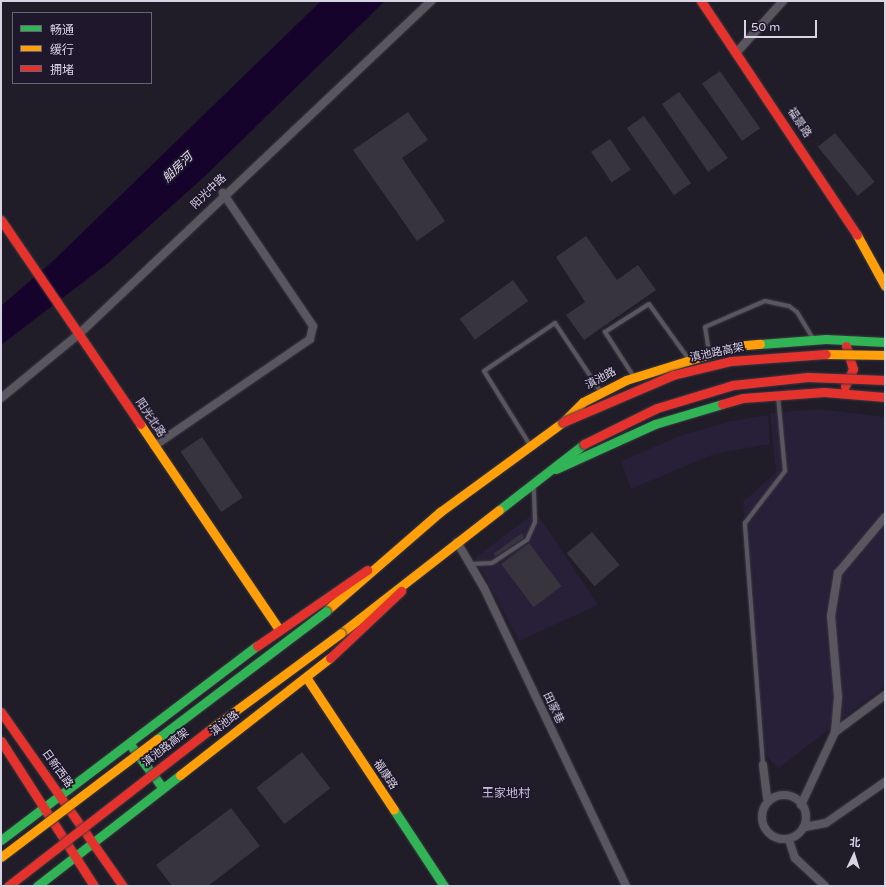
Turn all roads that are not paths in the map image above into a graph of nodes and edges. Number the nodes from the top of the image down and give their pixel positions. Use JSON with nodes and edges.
{"nodes":[{"id":1,"x":431,"y":1,"type":"edge"},
{"id":2,"x":701,"y":1,"type":"edge"},
{"id":3,"x":783,"y":1,"type":"edge"},
{"id":4,"x":737,"y":52,"type":"junction"},
{"id":5,"x":223,"y":193,"type":"junction"},
{"id":6,"x":1,"y":220,"type":"edge"},
{"id":7,"x":873,"y":260,"type":"junction"},
{"id":8,"x":885,"y":270,"type":"edge"},
{"id":9,"x":885,"y":286,"type":"edge"},
{"id":10,"x":79,"y":334,"type":"junction"},
{"id":11,"x":813,"y":339,"type":"junction"},
{"id":12,"x":837,"y":340,"type":"junction"},
{"id":13,"x":885,"y":342,"type":"edge"},
{"id":14,"x":709,"y":352,"type":"junction"},
{"id":15,"x":885,"y":355,"type":"edge"},
{"id":16,"x":688,"y":358,"type":"junction"},
{"id":17,"x":634,"y":377,"type":"junction"},
{"id":18,"x":885,"y":380,"type":"edge"},
{"id":19,"x":601,"y":393,"type":"junction"},
{"id":20,"x":836,"y":393,"type":"junction"},
{"id":21,"x":777,"y":394,"type":"junction"},
{"id":22,"x":885,"y":397,"type":"edge"},
{"id":23,"x":1,"y":398,"type":"edge"},
{"id":24,"x":563,"y":422,"type":"junction"},
{"id":25,"x":530,"y":445,"type":"junction"},
{"id":26,"x":154,"y":446,"type":"junction"},
{"id":27,"x":551,"y":471,"type":"junction"},
{"id":28,"x":534,"y":484,"type":"junction"},
{"id":29,"x":885,"y":517,"type":"edge"},
{"id":30,"x":457,"y":542,"type":"junction"},
{"id":31,"x":378,"y":563,"type":"junction"},
{"id":32,"x":470,"y":564,"type":"junction"},
{"id":33,"x":420,"y":571,"type":"junction"},
{"id":34,"x":326,"y":611,"type":"joint"},
{"id":35,"x":279,"y":629,"type":"junction"},
{"id":36,"x":341,"y":633,"type":"joint"},
{"id":37,"x":306,"y":677,"type":"junction"},
{"id":38,"x":885,"y":695,"type":"edge"},
{"id":39,"x":1,"y":712,"type":"edge"},
{"id":40,"x":835,"y":732,"type":"junction"},
{"id":41,"x":1,"y":741,"type":"edge"},
{"id":42,"x":128,"y":741,"type":"junction"},
{"id":43,"x":763,"y":765,"type":"joint"},
{"id":44,"x":885,"y":782,"type":"edge"},
{"id":45,"x":162,"y":787,"type":"junction"},
{"id":46,"x":61,"y":794,"type":"junction"},
{"id":47,"x":767,"y":798,"type":"junction"},
{"id":48,"x":801,"y":805,"type":"junction"},
{"id":49,"x":42,"y":808,"type":"junction"},
{"id":50,"x":805,"y":827,"type":"junction"},
{"id":51,"x":1,"y":840,"type":"edge"},
{"id":52,"x":93,"y":840,"type":"junction"},
{"id":53,"x":789,"y":840,"type":"junction"},
{"id":54,"x":74,"y":855,"type":"junction"},
{"id":55,"x":1,"y":857,"type":"edge"},
{"id":56,"x":8,"y":886,"type":"edge"},
{"id":57,"x":37,"y":886,"type":"edge"},
{"id":58,"x":94,"y":886,"type":"edge"},
{"id":59,"x":123,"y":886,"type":"edge"},
{"id":60,"x":444,"y":886,"type":"edge"},
{"id":61,"x":626,"y":886,"type":"edge"},
{"id":62,"x":825,"y":886,"type":"edge"}],
"edges":[{"from":1,"to":5,"type":"street","name":"阳光中路"},
{"from":2,"to":4,"type":"street","name":"福景路"},
{"from":3,"to":4,"type":"street"},
{"from":4,"to":7,"type":"street","name":"福景路"},
{"from":5,"to":10,"type":"street","name":"阳光中路"},
{"from":5,"to":26,"type":"street"},
{"from":6,"to":10,"type":"street","name":"阳光北路"},
{"from":7,"to":8,"type":"street","name":"福景路"},
{"from":7,"to":9,"type":"street","name":"福景路"},
{"from":10,"to":23,"type":"street","name":"阳光中路"},
{"from":10,"to":26,"type":"street","name":"阳光北路"},
{"from":11,"to":12,"type":"street","name":"滇池路"},
{"from":11,"to":14,"type":"street","name":"滇池路"},
{"from":11,"to":14,"type":"lane"},
{"from":12,"to":13,"type":"street","name":"滇池路"},
{"from":12,"to":20,"type":"street"},
{"from":14,"to":16,"type":"street","name":"滇池路"},
{"from":15,"to":24,"type":"street","name":"滇池路高架","bridge":true},
{"from":16,"to":17,"type":"street","name":"滇池路"},
{"from":16,"to":17,"type":"lane"},
{"from":17,"to":19,"type":"street","name":"滇池路"},
{"from":18,"to":27,"type":"street","name":"滇池路","bridge":true},
{"from":19,"to":24,"type":"street","name":"滇池路"},
{"from":19,"to":25,"type":"lane"},
{"from":20,"to":21,"type":"street","name":"滇池路"},
{"from":20,"to":22,"type":"street","name":"滇池路"},
{"from":21,"to":27,"type":"street","name":"滇池路"},
{"from":21,"to":43,"type":"lane"},
{"from":24,"to":25,"type":"street","name":"滇池路"},
{"from":25,"to":31,"type":"street","name":"滇池路"},
{"from":26,"to":35,"type":"street","name":"阳光北路"},
{"from":27,"to":28,"type":"street","name":"滇池路"},
{"from":28,"to":30,"type":"street","name":"滇池路"},
{"from":28,"to":32,"type":"lane"},
{"from":29,"to":40,"type":"street"},
{"from":30,"to":32,"type":"street","name":"田家巷"},
{"from":30,"to":33,"type":"street","name":"滇池路"},
{"from":31,"to":34,"type":"street","name":"滇池路"},
{"from":31,"to":35,"type":"street","name":"滇池路"},
{"from":32,"to":61,"type":"street","name":"田家巷"},
{"from":33,"to":36,"type":"street","name":"滇池路"},
{"from":33,"to":37,"type":"street","name":"滇池路"},
{"from":34,"to":55,"type":"street","name":"滇池路高架","bridge":true},
{"from":35,"to":42,"type":"street","name":"滇池路"},
{"from":36,"to":56,"type":"street","name":"滇池路高架","bridge":true},
{"from":37,"to":45,"type":"street","name":"滇池路"},
{"from":37,"to":60,"type":"street","name":"福康路"},
{"from":38,"to":40,"type":"street"},
{"from":39,"to":46,"type":"street","name":"日新西路"},
{"from":40,"to":48,"type":"street"},
{"from":41,"to":49,"type":"street"},
{"from":42,"to":45,"type":"street"},
{"from":42,"to":46,"type":"street","name":"滇池路"},
{"from":43,"to":47,"type":"street"},
{"from":44,"to":50,"type":"street"},
{"from":45,"to":52,"type":"street","name":"滇池路"},
{"from":46,"to":49,"type":"street","name":"滇池路"},
{"from":46,"to":52,"type":"street","name":"日新西路"},
{"from":47,"to":48,"type":"street"},
{"from":47,"to":53,"type":"street"},
{"from":48,"to":50,"type":"street"},
{"from":49,"to":51,"type":"street","name":"滇池路"},
{"from":49,"to":54,"type":"street"},
{"from":50,"to":53,"type":"street"},
{"from":52,"to":54,"type":"street","name":"滇池路"},
{"from":52,"to":59,"type":"street","name":"日新西路"},
{"from":53,"to":62,"type":"street"},
{"from":54,"to":57,"type":"street","name":"滇池路"},
{"from":54,"to":58,"type":"street"}]}
